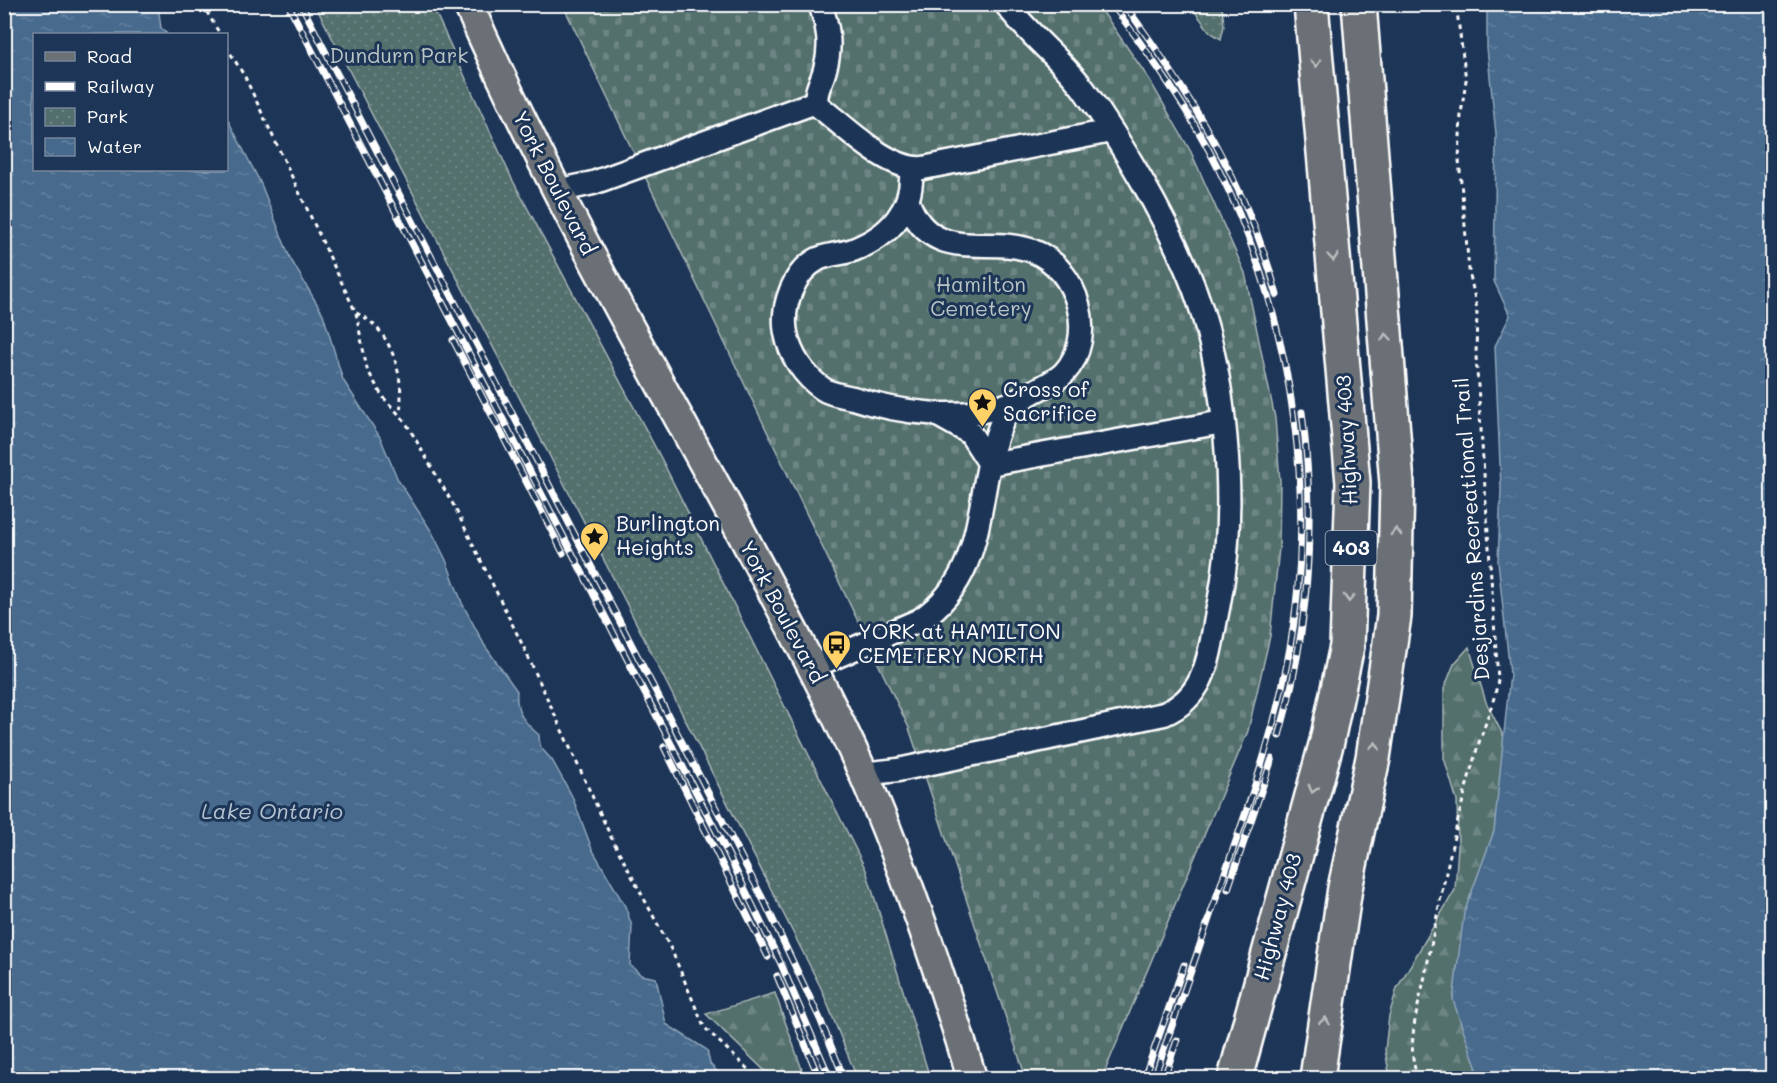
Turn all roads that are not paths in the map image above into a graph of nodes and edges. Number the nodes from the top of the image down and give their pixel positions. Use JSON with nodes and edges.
{"nodes":[{"id":1,"x":468,"y":4,"type":"edge"},
{"id":2,"x":820,"y":4,"type":"edge"},
{"id":3,"x":1006,"y":4,"type":"edge"},
{"id":4,"x":1311,"y":4,"type":"edge"},
{"id":5,"x":1359,"y":4,"type":"edge"},
{"id":6,"x":816,"y":102,"type":"junction"},
{"id":7,"x":1111,"y":131,"type":"junction"},
{"id":8,"x":911,"y":169,"type":"junction"},
{"id":9,"x":557,"y":191,"type":"junction"},
{"id":10,"x":908,"y":202,"type":"junction"},
{"id":11,"x":1011,"y":404,"type":"junction"},
{"id":12,"x":932,"y":413,"type":"junction"},
{"id":13,"x":1223,"y":422,"type":"junction"},
{"id":14,"x":990,"y":464,"type":"junction"},
{"id":15,"x":812,"y":666,"type":"junction"},
{"id":16,"x":863,"y":774,"type":"junction"},
{"id":17,"x":972,"y":1078,"type":"edge"},
{"id":18,"x":1235,"y":1078,"type":"edge"},
{"id":19,"x":1317,"y":1078,"type":"edge"}],
"edges":[{"from":1,"to":9,"type":"main road","name":"York Boulevard"},
{"from":2,"to":6,"type":"lane"},
{"from":3,"to":7,"type":"lane"},
{"from":4,"to":18,"type":"highway","name":"Highway 403","number":"403","one_way":true},
{"from":19,"to":5,"type":"highway","number":"403","one_way":true},
{"from":6,"to":8,"type":"lane"},
{"from":6,"to":9,"type":"lane"},
{"from":7,"to":8,"type":"lane"},
{"from":7,"to":13,"type":"lane"},
{"from":8,"to":10,"type":"lane"},
{"from":9,"to":15,"type":"main road","name":"York Boulevard"},
{"from":10,"to":11,"type":"lane"},
{"from":10,"to":12,"type":"lane"},
{"from":11,"to":12,"type":"lane"},
{"from":11,"to":14,"type":"lane"},
{"from":12,"to":14,"type":"lane"},
{"from":13,"to":14,"type":"lane"},
{"from":13,"to":16,"type":"lane"},
{"from":14,"to":15,"type":"lane"},
{"from":15,"to":16,"type":"main road","name":"York Boulevard"},
{"from":16,"to":17,"type":"main road","name":"York Boulevard"}]}
